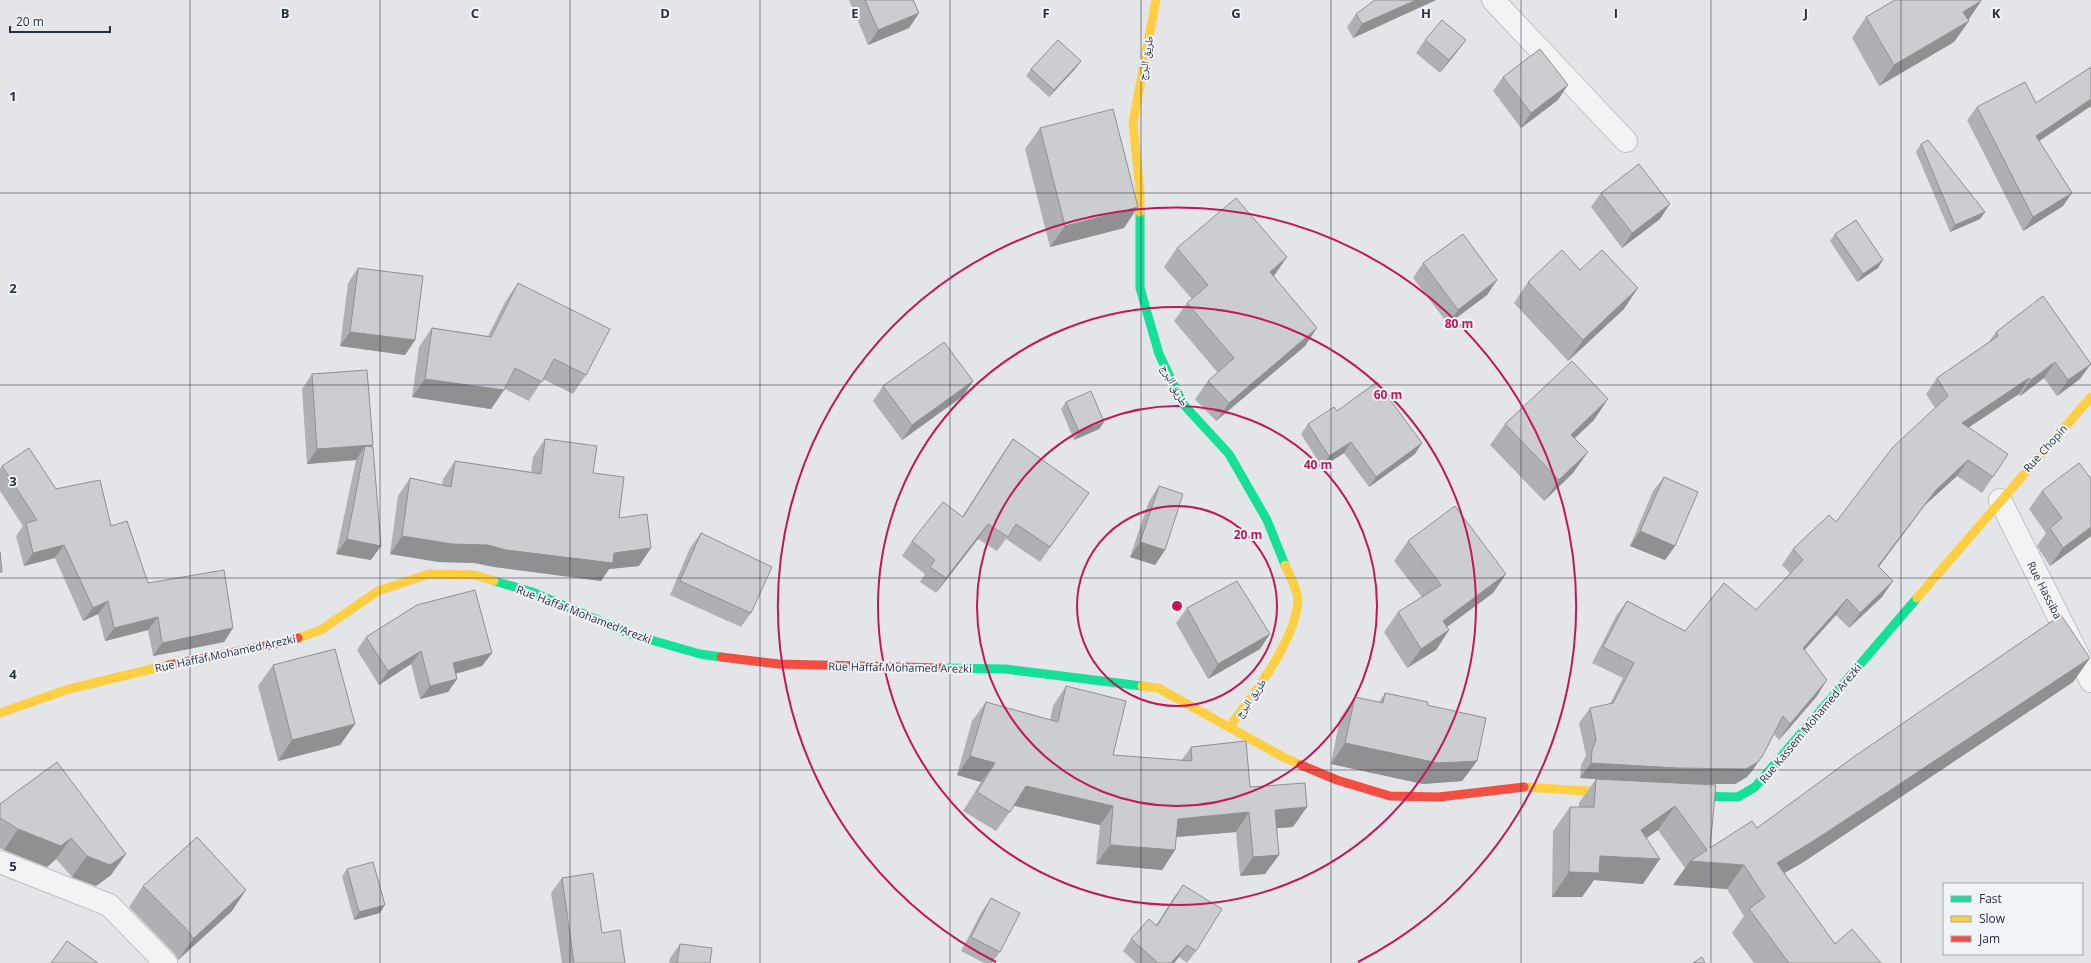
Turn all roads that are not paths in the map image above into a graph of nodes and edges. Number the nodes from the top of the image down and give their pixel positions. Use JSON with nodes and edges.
{"nodes":[{"id":1,"x":1156,"y":0,"type":"edge"},
{"id":2,"x":1493,"y":0,"type":"edge"},
{"id":3,"x":1626,"y":141,"type":"dead end"},
{"id":4,"x":2091,"y":397,"type":"edge"},
{"id":5,"x":2000,"y":500,"type":"junction"},
{"id":6,"x":2091,"y":681,"type":"edge"},
{"id":7,"x":0,"y":713,"type":"edge"},
{"id":8,"x":1230,"y":726,"type":"junction"},
{"id":9,"x":1627,"y":793,"type":"edge"},
{"id":10,"x":1673,"y":796,"type":"edge"},
{"id":11,"x":0,"y":862,"type":"edge"},
{"id":12,"x":166,"y":963,"type":"edge"}],
"edges":[{"from":1,"to":8,"type":"street","name":"طريق البرج"},
{"from":2,"to":3,"type":"street"},
{"from":4,"to":5,"type":"street","name":"Rue Chopin"},
{"from":5,"to":6,"type":"street","name":"Rue Hassiba"},
{"from":5,"to":10,"type":"street","name":"Rue Kassem Mohamed Arezki"},
{"from":7,"to":8,"type":"street","name":"Rue Haffaf Mohamed Arezki"},
{"from":8,"to":9,"type":"street"},
{"from":11,"to":12,"type":"street"}]}
